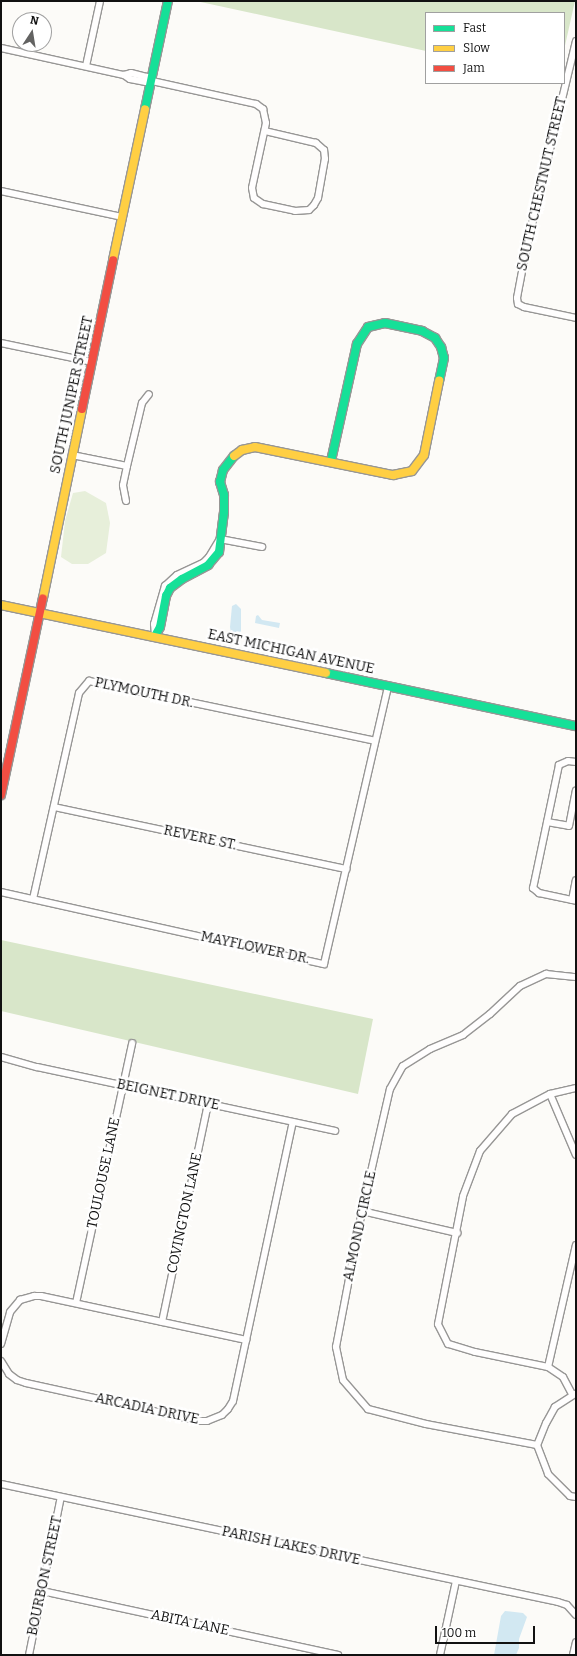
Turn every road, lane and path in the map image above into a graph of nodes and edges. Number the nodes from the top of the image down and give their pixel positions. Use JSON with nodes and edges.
{"nodes":[{"id":1,"x":100,"y":1,"type":"edge"},
{"id":2,"x":168,"y":1,"type":"edge"},
{"id":3,"x":576,"y":41,"type":"edge"},
{"id":4,"x":1,"y":48,"type":"edge"},
{"id":5,"x":86,"y":66,"type":"junction"},
{"id":6,"x":152,"y":81,"type":"junction"},
{"id":7,"x":264,"y":131,"type":"junction"},
{"id":8,"x":1,"y":192,"type":"edge"},
{"id":9,"x":122,"y":217,"type":"junction"},
{"id":10,"x":576,"y":318,"type":"edge"},
{"id":11,"x":1,"y":343,"type":"edge"},
{"id":12,"x":92,"y":362,"type":"junction"},
{"id":13,"x":149,"y":394,"type":"dead end"},
{"id":14,"x":72,"y":455,"type":"junction"},
{"id":15,"x":331,"y":461,"type":"junction"},
{"id":16,"x":127,"y":466,"type":"junction"},
{"id":17,"x":126,"y":501,"type":"dead end"},
{"id":18,"x":220,"y":539,"type":"junction"},
{"id":19,"x":262,"y":547,"type":"dead end"},
{"id":20,"x":1,"y":605,"type":"edge"},
{"id":21,"x":39,"y":612,"type":"junction"},
{"id":22,"x":155,"y":636,"type":"junction"},
{"id":23,"x":388,"y":686,"type":"junction"},
{"id":24,"x":576,"y":726,"type":"edge"},
{"id":25,"x":376,"y":741,"type":"junction"},
{"id":26,"x":576,"y":762,"type":"edge"},
{"id":27,"x":576,"y":791,"type":"edge"},
{"id":28,"x":1,"y":795,"type":"edge"},
{"id":29,"x":54,"y":807,"type":"junction"},
{"id":30,"x":547,"y":822,"type":"junction"},
{"id":31,"x":569,"y":826,"type":"junction"},
{"id":32,"x":576,"y":828,"type":"edge"},
{"id":33,"x":346,"y":868,"type":"junction"},
{"id":34,"x":576,"y":880,"type":"edge"},
{"id":35,"x":1,"y":892,"type":"edge"},
{"id":36,"x":34,"y":900,"type":"junction"},
{"id":37,"x":574,"y":901,"type":"edge"},
{"id":38,"x":576,"y":977,"type":"edge"},
{"id":39,"x":132,"y":1043,"type":"dead end"},
{"id":40,"x":1,"y":1057,"type":"edge"},
{"id":41,"x":122,"y":1086,"type":"junction"},
{"id":42,"x":576,"y":1088,"type":"edge"},
{"id":43,"x":550,"y":1094,"type":"junction"},
{"id":44,"x":208,"y":1104,"type":"junction"},
{"id":45,"x":293,"y":1122,"type":"junction"},
{"id":46,"x":335,"y":1131,"type":"dead end"},
{"id":47,"x":576,"y":1155,"type":"edge"},
{"id":48,"x":362,"y":1211,"type":"junction"},
{"id":49,"x":457,"y":1233,"type":"junction"},
{"id":50,"x":576,"y":1245,"type":"edge"},
{"id":51,"x":76,"y":1303,"type":"junction"},
{"id":52,"x":162,"y":1322,"type":"junction"},
{"id":53,"x":246,"y":1340,"type":"junction"},
{"id":54,"x":1,"y":1344,"type":"edge"},
{"id":55,"x":1,"y":1361,"type":"edge"},
{"id":56,"x":548,"y":1367,"type":"junction"},
{"id":57,"x":574,"y":1394,"type":"edge"},
{"id":58,"x":537,"y":1445,"type":"junction"},
{"id":59,"x":1,"y":1484,"type":"edge"},
{"id":60,"x":61,"y":1497,"type":"junction"},
{"id":61,"x":576,"y":1497,"type":"edge"},
{"id":62,"x":456,"y":1581,"type":"junction"},
{"id":63,"x":42,"y":1592,"type":"junction"},
{"id":64,"x":576,"y":1615,"type":"edge"},
{"id":65,"x":576,"y":1642,"type":"edge"},
{"id":66,"x":29,"y":1655,"type":"edge"},
{"id":67,"x":338,"y":1655,"type":"edge"},
{"id":68,"x":440,"y":1655,"type":"edge"},
{"id":69,"x":573,"y":1655,"type":"edge"}],
"edges":[{"from":1,"to":5,"type":"street"},
{"from":2,"to":6,"type":"street","name":"SOUTH JUNIPER STREET"},
{"from":3,"to":10,"type":"street","name":"SOUTH CHESTNUT STREET"},
{"from":4,"to":5,"type":"street"},
{"from":5,"to":6,"type":"street"},
{"from":6,"to":7,"type":"street"},
{"from":6,"to":9,"type":"street","name":"SOUTH JUNIPER STREET"},
{"from":7,"to":7,"type":"street"},
{"from":8,"to":9,"type":"street"},
{"from":9,"to":12,"type":"street","name":"SOUTH JUNIPER STREET"},
{"from":11,"to":12,"type":"street"},
{"from":12,"to":14,"type":"street","name":"SOUTH JUNIPER STREET"},
{"from":13,"to":16,"type":"street"},
{"from":14,"to":16,"type":"street"},
{"from":14,"to":21,"type":"street","name":"SOUTH JUNIPER STREET"},
{"from":15,"to":15,"type":"street"},
{"from":15,"to":18,"type":"street"},
{"from":16,"to":17,"type":"street"},
{"from":18,"to":19,"type":"street"},
{"from":18,"to":22,"type":"street"},
{"from":20,"to":21,"type":"street","name":"EAST MICHIGAN AVENUE"},
{"from":21,"to":22,"type":"street","name":"EAST MICHIGAN AVENUE"},
{"from":21,"to":28,"type":"street","name":"SOUTH JUNIPER STREET"},
{"from":22,"to":23,"type":"street","name":"EAST MICHIGAN AVENUE"},
{"from":23,"to":24,"type":"street","name":"EAST MICHIGAN AVENUE"},
{"from":23,"to":25,"type":"street","name":"MAYFLOWER DR."},
{"from":25,"to":29,"type":"street","name":"PLYMOUTH DR."},
{"from":25,"to":33,"type":"street","name":"MAYFLOWER DR."},
{"from":26,"to":30,"type":"street"},
{"from":27,"to":31,"type":"street"},
{"from":29,"to":33,"type":"street","name":"REVERE ST."},
{"from":29,"to":36,"type":"street","name":"PLYMOUTH DR."},
{"from":30,"to":31,"type":"street"},
{"from":30,"to":37,"type":"street"},
{"from":31,"to":32,"type":"street"},
{"from":33,"to":36,"type":"street","name":"MAYFLOWER DR."},
{"from":34,"to":37,"type":"street"},
{"from":35,"to":36,"type":"street","name":"MAYFLOWER DR."},
{"from":38,"to":48,"type":"street","name":"ALMOND CIRCLE"},
{"from":39,"to":41,"type":"street","name":"TOULOUSE LANE"},
{"from":40,"to":41,"type":"street","name":"BEIGNET DRIVE"},
{"from":41,"to":44,"type":"street","name":"BEIGNET DRIVE"},
{"from":41,"to":51,"type":"street","name":"TOULOUSE LANE"},
{"from":42,"to":43,"type":"street"},
{"from":43,"to":47,"type":"street"},
{"from":43,"to":49,"type":"street"},
{"from":44,"to":45,"type":"street","name":"BEIGNET DRIVE"},
{"from":44,"to":52,"type":"street","name":"COVINGTON LANE"},
{"from":45,"to":46,"type":"street","name":"BEIGNET DRIVE"},
{"from":45,"to":53,"type":"street","name":"ARCADIA DRIVE"},
{"from":48,"to":49,"type":"street"},
{"from":48,"to":58,"type":"street","name":"ALMOND CIRCLE"},
{"from":49,"to":56,"type":"street"},
{"from":50,"to":56,"type":"street"},
{"from":51,"to":52,"type":"street"},
{"from":51,"to":54,"type":"street"},
{"from":52,"to":53,"type":"street"},
{"from":53,"to":55,"type":"street","name":"ARCADIA DRIVE"},
{"from":56,"to":57,"type":"street"},
{"from":57,"to":58,"type":"street"},
{"from":58,"to":61,"type":"street"},
{"from":59,"to":60,"type":"street","name":"PARISH LAKES DRIVE"},
{"from":60,"to":62,"type":"street","name":"PARISH LAKES DRIVE"},
{"from":60,"to":63,"type":"street","name":"BOURBON STREET"},
{"from":62,"to":64,"type":"street","name":"PARISH LAKES DRIVE"},
{"from":62,"to":68,"type":"street"},
{"from":63,"to":66,"type":"street","name":"BOURBON STREET"},
{"from":63,"to":67,"type":"street","name":"ABITA LANE"},
{"from":65,"to":69,"type":"street"}]}
